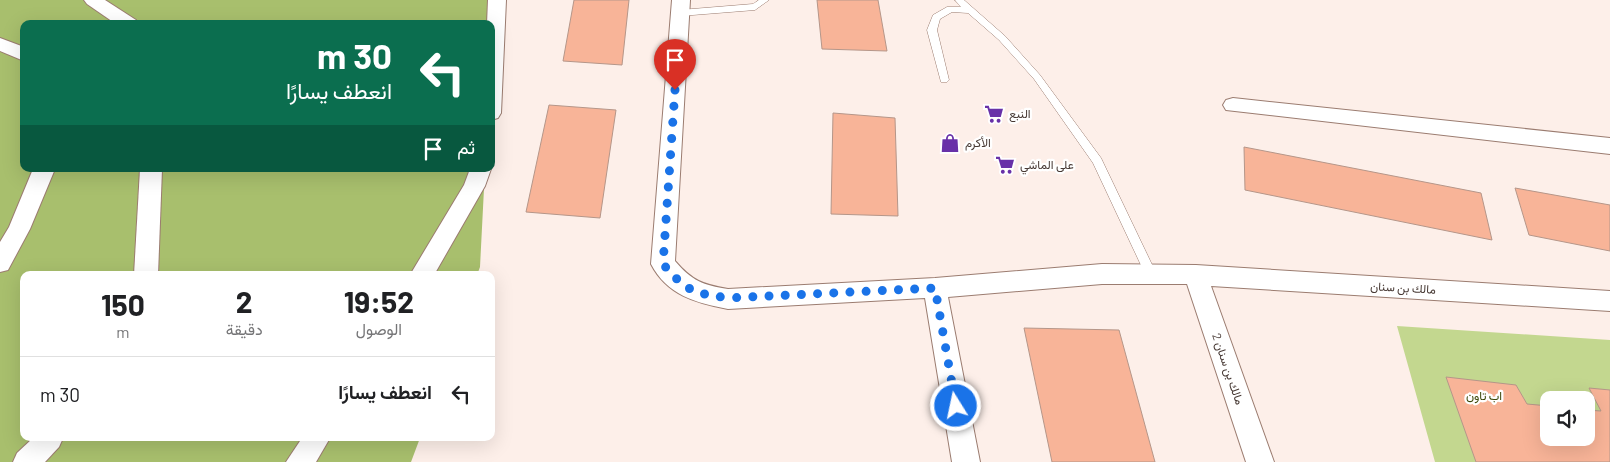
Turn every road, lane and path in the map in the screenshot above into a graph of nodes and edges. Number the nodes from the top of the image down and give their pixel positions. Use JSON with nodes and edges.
{"nodes":[{"id":1,"x":93,"y":0,"type":"edge"},
{"id":2,"x":497,"y":0,"type":"edge"},
{"id":3,"x":765,"y":0,"type":"edge"},
{"id":4,"x":959,"y":0,"type":"edge"},
{"id":5,"x":728,"y":5,"type":"edge"},
{"id":6,"x":681,"y":7,"type":"edge"},
{"id":7,"x":971,"y":10,"type":"junction"},
{"id":8,"x":123,"y":20,"type":"edge"},
{"id":9,"x":495,"y":38,"type":"edge"},
{"id":10,"x":0,"y":44,"type":"edge"},
{"id":11,"x":20,"y":53,"type":"edge"},
{"id":12,"x":944,"y":80,"type":"dead end"},
{"id":13,"x":1233,"y":105,"type":"dead end"},
{"id":14,"x":1610,"y":146,"type":"edge"},
{"id":15,"x":43,"y":172,"type":"edge"},
{"id":16,"x":151,"y":172,"type":"edge"},
{"id":17,"x":479,"y":172,"type":"edge"},
{"id":18,"x":0,"y":263,"type":"edge"},
{"id":19,"x":146,"y":271,"type":"edge"},
{"id":20,"x":424,"y":271,"type":"edge"},
{"id":21,"x":1151,"y":275,"type":"junction"},
{"id":22,"x":1196,"y":275,"type":"junction"},
{"id":23,"x":935,"y":288,"type":"junction"},
{"id":24,"x":1610,"y":301,"type":"edge"},
{"id":25,"x":47,"y":441,"type":"edge"},
{"id":26,"x":315,"y":441,"type":"edge"},
{"id":27,"x":27,"y":462,"type":"edge"},
{"id":28,"x":300,"y":462,"type":"edge"},
{"id":29,"x":966,"y":462,"type":"edge"},
{"id":30,"x":1260,"y":462,"type":"edge"}],
"edges":[{"from":1,"to":8,"type":"street"},
{"from":2,"to":9,"type":"street"},
{"from":3,"to":5,"type":"lane"},
{"from":4,"to":7,"type":"lane"},
{"from":5,"to":6,"type":"lane"},
{"from":6,"to":23,"type":"street","name":"مالك بن سنان"},
{"from":7,"to":12,"type":"lane"},
{"from":7,"to":21,"type":"lane"},
{"from":10,"to":11,"type":"street"},
{"from":13,"to":14,"type":"street"},
{"from":15,"to":18,"type":"street"},
{"from":16,"to":19,"type":"street"},
{"from":17,"to":20,"type":"street"},
{"from":21,"to":22,"type":"street","name":"مالك بن سنان"},
{"from":21,"to":23,"type":"street","name":"مالك بن سنان"},
{"from":22,"to":24,"type":"street","name":"مالك بن سنان"},
{"from":22,"to":30,"type":"street","name":"مالك بن سنان 2"},
{"from":23,"to":29,"type":"street"},
{"from":25,"to":27,"type":"street"},
{"from":26,"to":28,"type":"street"}]}
